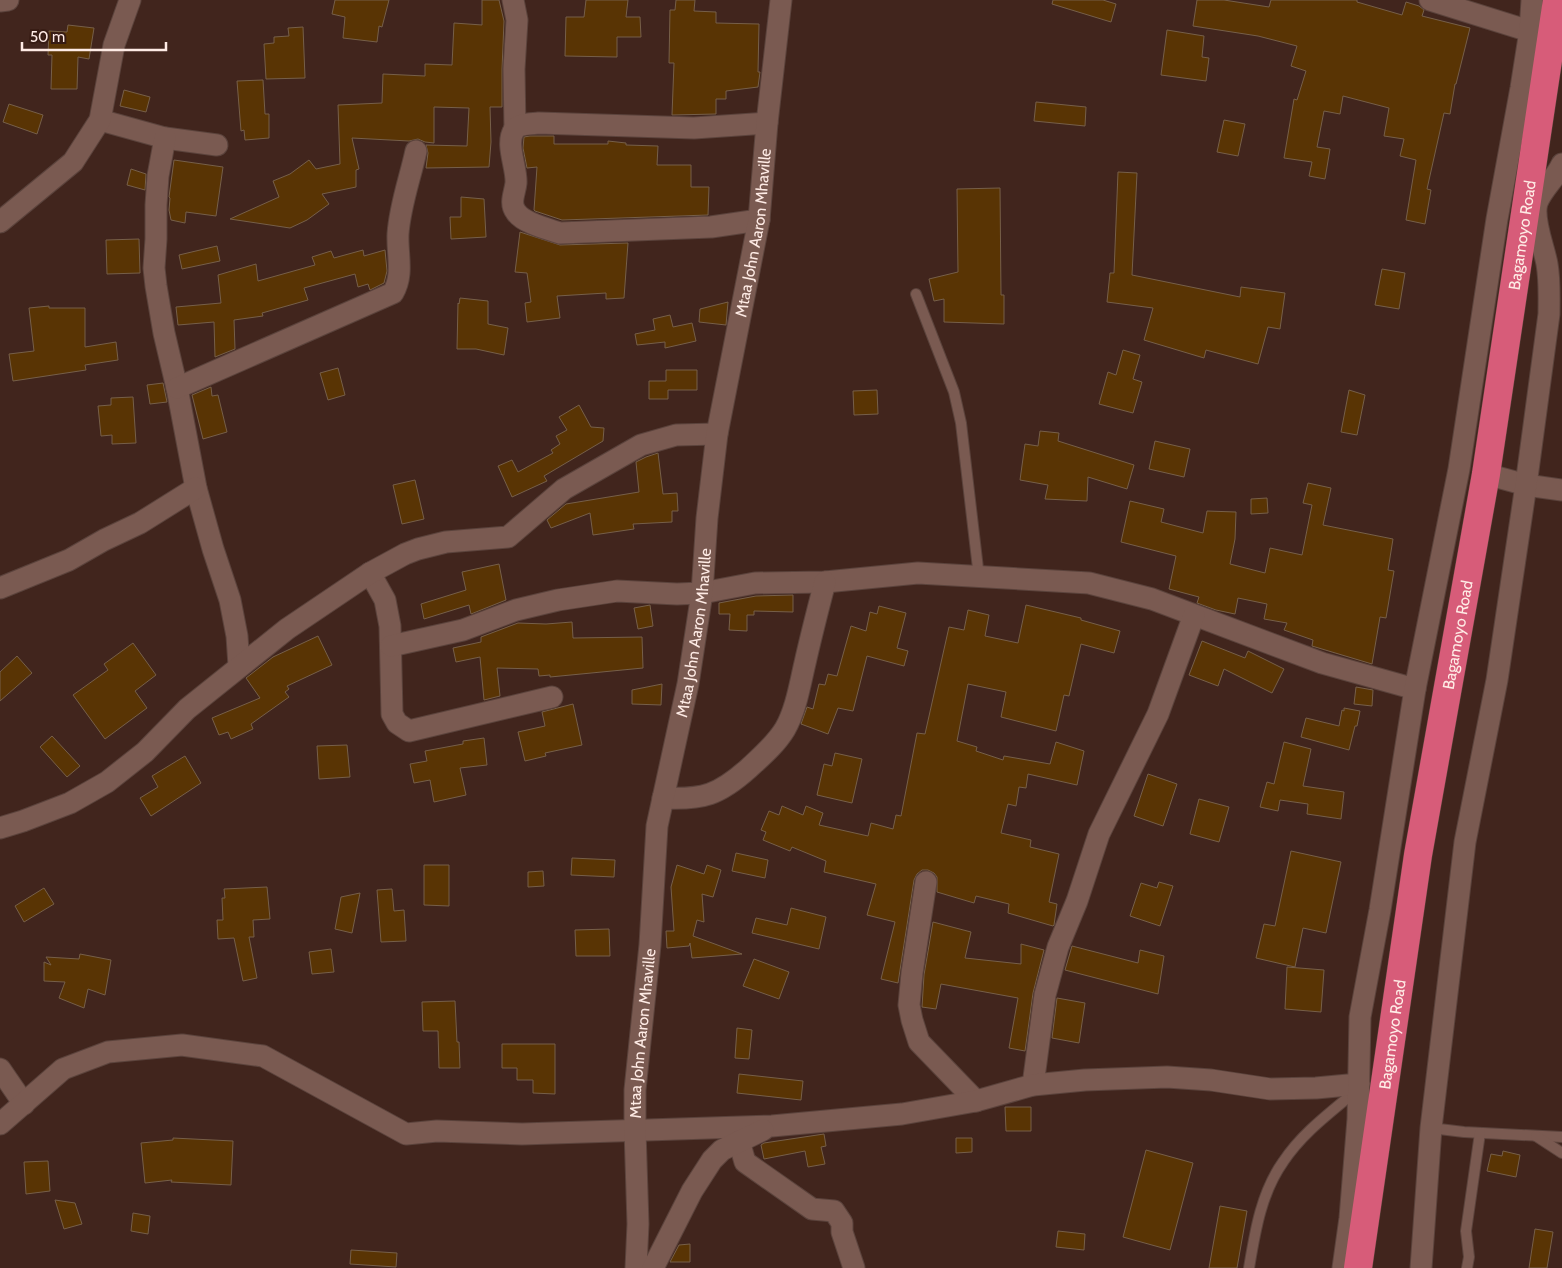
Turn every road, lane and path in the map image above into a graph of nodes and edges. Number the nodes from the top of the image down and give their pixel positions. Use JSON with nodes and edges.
{"nodes":[{"id":1,"x":8,"y":0,"type":"edge"},
{"id":2,"x":130,"y":0,"type":"edge"},
{"id":3,"x":513,"y":0,"type":"edge"},
{"id":4,"x":781,"y":0,"type":"edge"},
{"id":5,"x":1430,"y":0,"type":"edge"},
{"id":6,"x":1532,"y":0,"type":"edge"},
{"id":7,"x":1557,"y":0,"type":"edge"},
{"id":8,"x":0,"y":1,"type":"edge"},
{"id":9,"x":1540,"y":34,"type":"junction"},
{"id":10,"x":100,"y":120,"type":"junction"},
{"id":11,"x":767,"y":123,"type":"junction"},
{"id":12,"x":515,"y":129,"type":"junction"},
{"id":13,"x":165,"y":138,"type":"junction"},
{"id":14,"x":217,"y":145,"type":"dead end"},
{"id":15,"x":416,"y":152,"type":"dead end"},
{"id":16,"x":1562,"y":164,"type":"edge"},
{"id":17,"x":1531,"y":203,"type":"junction"},
{"id":18,"x":759,"y":220,"type":"junction"},
{"id":19,"x":0,"y":222,"type":"edge"},
{"id":20,"x":916,"y":294,"type":"dead end"},
{"id":21,"x":1556,"y":315,"type":"edge"},
{"id":22,"x":177,"y":388,"type":"junction"},
{"id":23,"x":716,"y":434,"type":"junction"},
{"id":24,"x":1486,"y":474,"type":"junction"},
{"id":25,"x":1526,"y":485,"type":"junction"},
{"id":26,"x":196,"y":488,"type":"junction"},
{"id":27,"x":1562,"y":490,"type":"edge"},
{"id":28,"x":370,"y":573,"type":"junction"},
{"id":29,"x":979,"y":577,"type":"junction"},
{"id":30,"x":825,"y":582,"type":"junction"},
{"id":31,"x":0,"y":588,"type":"edge"},
{"id":32,"x":702,"y":593,"type":"junction"},
{"id":33,"x":1194,"y":615,"type":"junction"},
{"id":34,"x":391,"y":646,"type":"junction"},
{"id":35,"x":239,"y":666,"type":"junction"},
{"id":36,"x":1415,"y":689,"type":"junction"},
{"id":37,"x":552,"y":697,"type":"dead end"},
{"id":38,"x":663,"y":798,"type":"junction"},
{"id":39,"x":0,"y":828,"type":"edge"},
{"id":40,"x":926,"y":882,"type":"dead end"},
{"id":41,"x":0,"y":1069,"type":"edge"},
{"id":42,"x":1033,"y":1085,"type":"junction"},
{"id":43,"x":1359,"y":1086,"type":"junction"},
{"id":44,"x":976,"y":1101,"type":"junction"},
{"id":45,"x":24,"y":1104,"type":"junction"},
{"id":46,"x":0,"y":1124,"type":"edge"},
{"id":47,"x":772,"y":1126,"type":"junction"},
{"id":48,"x":1430,"y":1128,"type":"junction"},
{"id":49,"x":635,"y":1130,"type":"junction"},
{"id":50,"x":1480,"y":1133,"type":"junction"},
{"id":51,"x":1536,"y":1136,"type":"junction"},
{"id":52,"x":1562,"y":1137,"type":"edge"},
{"id":53,"x":739,"y":1141,"type":"junction"},
{"id":54,"x":1562,"y":1153,"type":"edge"},
{"id":55,"x":636,"y":1268,"type":"edge"},
{"id":56,"x":653,"y":1268,"type":"edge"},
{"id":57,"x":854,"y":1268,"type":"edge"},
{"id":58,"x":1249,"y":1268,"type":"edge"},
{"id":59,"x":1343,"y":1268,"type":"edge"},
{"id":60,"x":1358,"y":1268,"type":"edge"},
{"id":61,"x":1420,"y":1268,"type":"edge"},
{"id":62,"x":1467,"y":1268,"type":"edge"}],
"edges":[{"from":1,"to":8,"type":"street"},
{"from":2,"to":10,"type":"street"},
{"from":3,"to":12,"type":"street"},
{"from":4,"to":11,"type":"street","name":"Mtaa John Aaron Mhaville"},
{"from":5,"to":9,"type":"street"},
{"from":6,"to":9,"type":"street"},
{"from":7,"to":9,"type":"highway","name":"Bagamoyo Road"},
{"from":9,"to":17,"type":"highway","name":"Bagamoyo Road"},
{"from":9,"to":36,"type":"street"},
{"from":10,"to":13,"type":"street"},
{"from":10,"to":19,"type":"street"},
{"from":11,"to":12,"type":"street"},
{"from":11,"to":18,"type":"street","name":"Mtaa John Aaron Mhaville"},
{"from":12,"to":18,"type":"street"},
{"from":13,"to":14,"type":"street"},
{"from":13,"to":22,"type":"street"},
{"from":15,"to":22,"type":"street"},
{"from":16,"to":17,"type":"street"},
{"from":17,"to":21,"type":"street"},
{"from":17,"to":24,"type":"highway","name":"Bagamoyo Road"},
{"from":18,"to":23,"type":"street","name":"Mtaa John Aaron Mhaville"},
{"from":20,"to":29,"type":"lane"},
{"from":21,"to":25,"type":"street"},
{"from":22,"to":26,"type":"street"},
{"from":23,"to":28,"type":"street"},
{"from":23,"to":32,"type":"street","name":"Mtaa John Aaron Mhaville"},
{"from":24,"to":25,"type":"street"},
{"from":24,"to":60,"type":"highway","name":"Bagamoyo Road"},
{"from":25,"to":27,"type":"street"},
{"from":25,"to":48,"type":"street"},
{"from":26,"to":31,"type":"street"},
{"from":26,"to":35,"type":"street"},
{"from":28,"to":34,"type":"street"},
{"from":28,"to":35,"type":"street"},
{"from":29,"to":30,"type":"street"},
{"from":29,"to":33,"type":"street"},
{"from":30,"to":32,"type":"street"},
{"from":30,"to":38,"type":"street"},
{"from":32,"to":34,"type":"street"},
{"from":32,"to":38,"type":"street","name":"Mtaa John Aaron Mhaville"},
{"from":33,"to":36,"type":"street"},
{"from":33,"to":42,"type":"street"},
{"from":34,"to":37,"type":"street"},
{"from":35,"to":39,"type":"street"},
{"from":36,"to":43,"type":"street"},
{"from":38,"to":49,"type":"street","name":"Mtaa John Aaron Mhaville"},
{"from":40,"to":44,"type":"street"},
{"from":41,"to":45,"type":"street"},
{"from":42,"to":43,"type":"street"},
{"from":42,"to":44,"type":"street"},
{"from":43,"to":58,"type":"lane"},
{"from":43,"to":59,"type":"street"},
{"from":44,"to":47,"type":"street"},
{"from":45,"to":46,"type":"street"},
{"from":45,"to":49,"type":"street"},
{"from":47,"to":49,"type":"street"},
{"from":47,"to":53,"type":"street"},
{"from":48,"to":50,"type":"lane"},
{"from":48,"to":61,"type":"street"},
{"from":49,"to":55,"type":"street","name":"Mtaa John Aaron Mhaville"},
{"from":50,"to":51,"type":"lane"},
{"from":50,"to":62,"type":"lane"},
{"from":51,"to":52,"type":"lane"},
{"from":51,"to":54,"type":"lane"},
{"from":53,"to":56,"type":"street"},
{"from":53,"to":57,"type":"street"}]}
